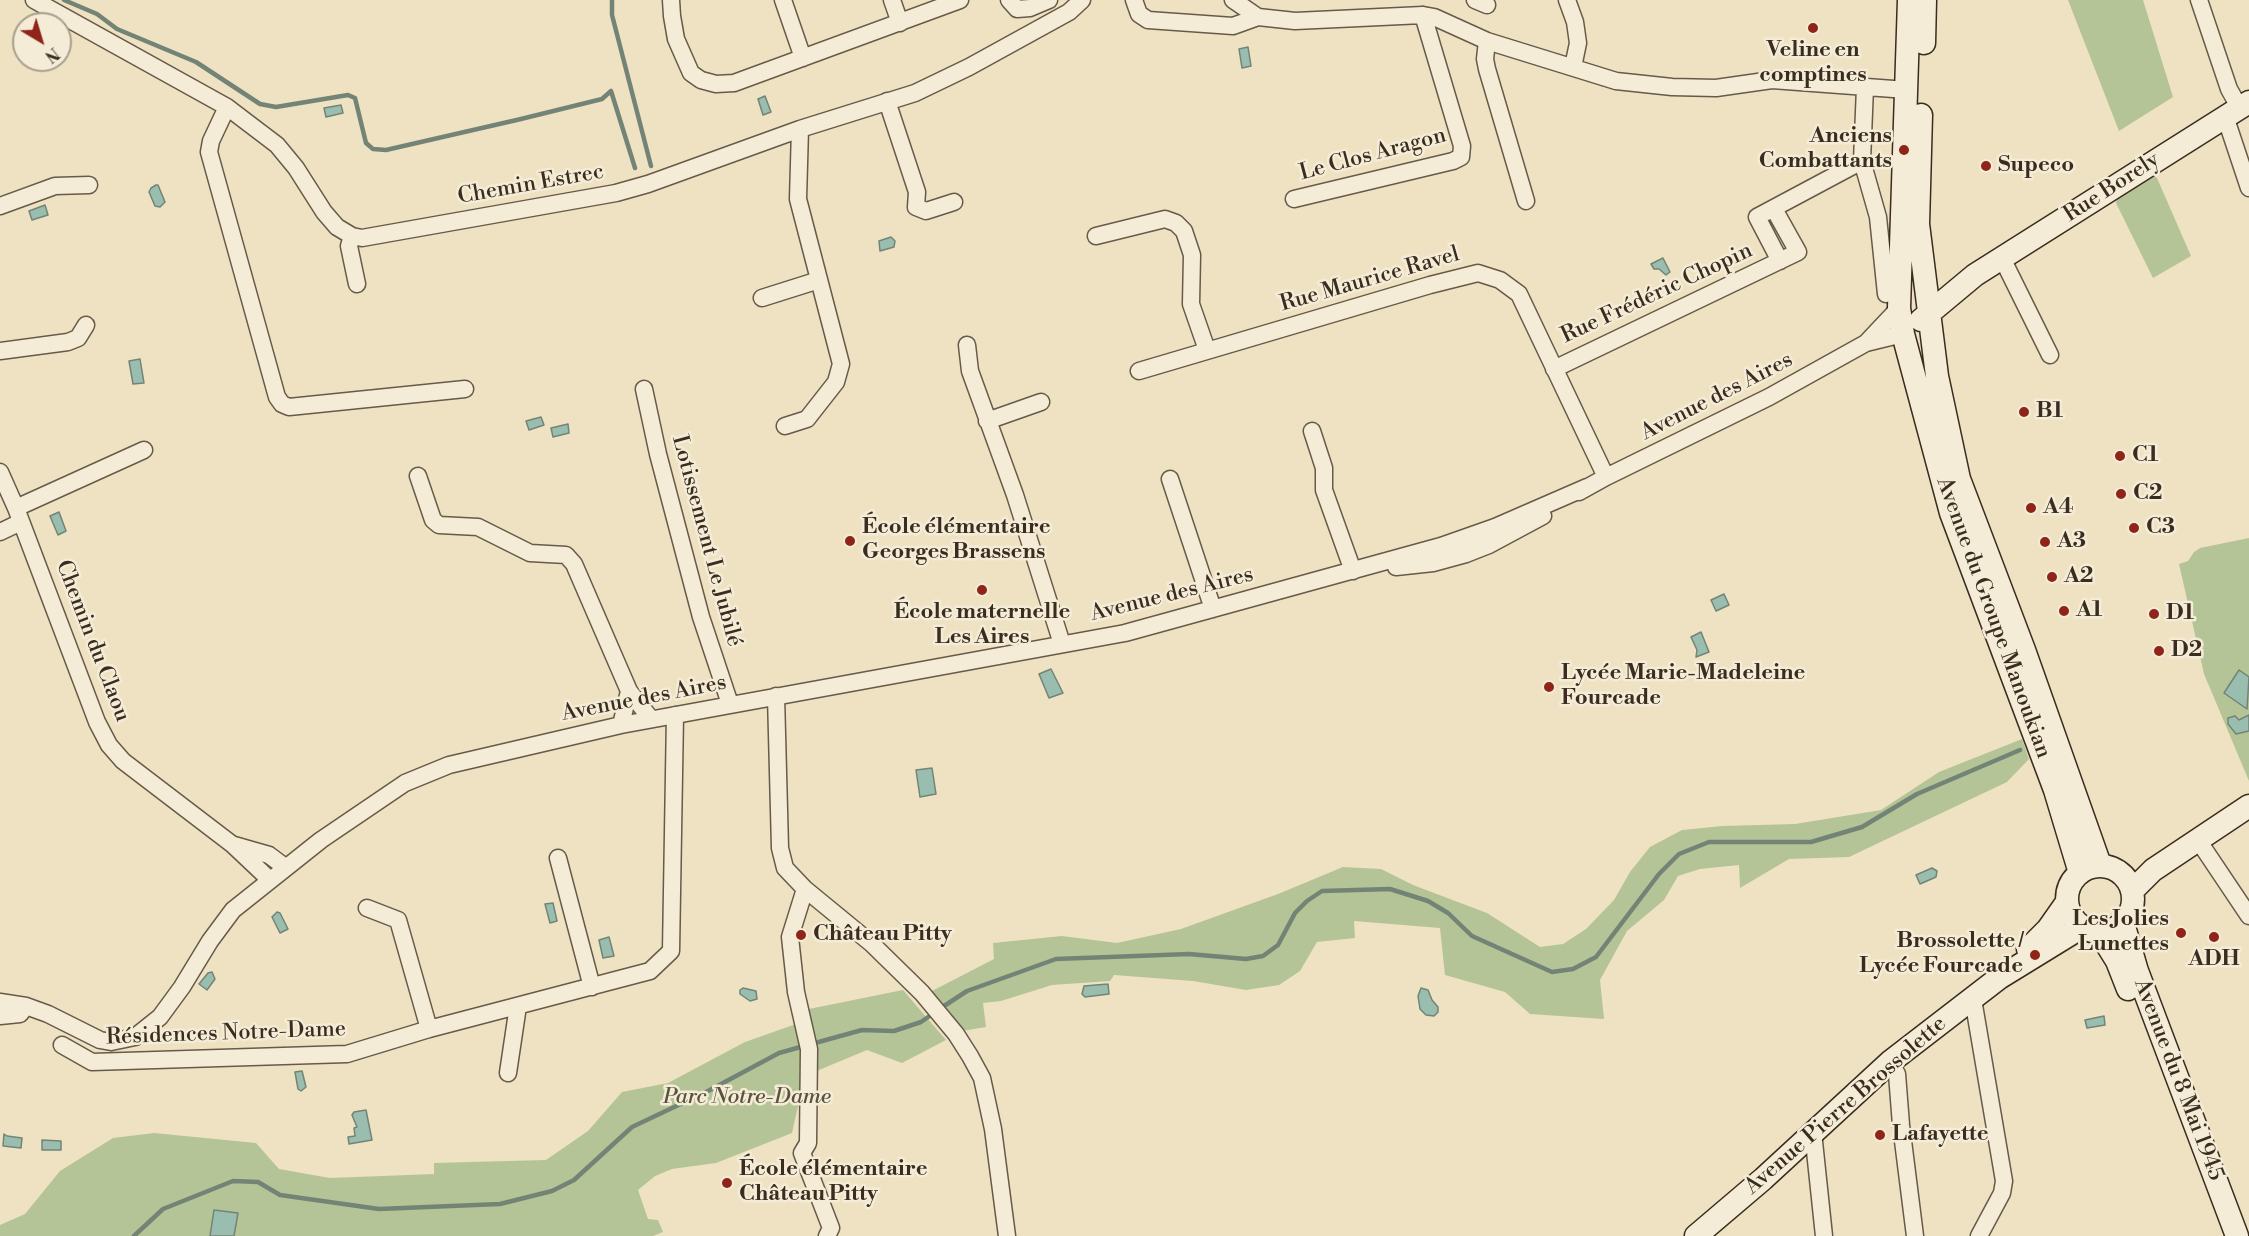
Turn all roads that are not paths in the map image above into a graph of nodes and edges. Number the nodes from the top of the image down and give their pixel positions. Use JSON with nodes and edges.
{"nodes":[{"id":1,"x":34,"y":0,"type":"edge"},
{"id":2,"x":671,"y":0,"type":"edge"},
{"id":3,"x":783,"y":0,"type":"edge"},
{"id":4,"x":892,"y":0,"type":"edge"},
{"id":5,"x":960,"y":0,"type":"edge"},
{"id":6,"x":1009,"y":0,"type":"edge"},
{"id":7,"x":1049,"y":0,"type":"edge"},
{"id":8,"x":1082,"y":0,"type":"edge"},
{"id":9,"x":1134,"y":0,"type":"edge"},
{"id":10,"x":1233,"y":0,"type":"edge"},
{"id":11,"x":1567,"y":0,"type":"edge"},
{"id":12,"x":1909,"y":0,"type":"edge"},
{"id":13,"x":1925,"y":0,"type":"edge"},
{"id":14,"x":2199,"y":0,"type":"edge"},
{"id":15,"x":1423,"y":15,"type":"junction"},
{"id":16,"x":1258,"y":17,"type":"junction"},
{"id":17,"x":900,"y":23,"type":"junction"},
{"id":18,"x":1487,"y":41,"type":"junction"},
{"id":19,"x":803,"y":58,"type":"junction"},
{"id":20,"x":1573,"y":67,"type":"junction"},
{"id":21,"x":1865,"y":87,"type":"junction"},
{"id":22,"x":1907,"y":90,"type":"junction"},
{"id":23,"x":886,"y":101,"type":"junction"},
{"id":24,"x":227,"y":107,"type":"junction"},
{"id":25,"x":2238,"y":108,"type":"edge"},
{"id":26,"x":800,"y":129,"type":"junction"},
{"id":27,"x":1857,"y":164,"type":"junction"},
{"id":28,"x":2246,"y":165,"type":"edge"},
{"id":29,"x":89,"y":185,"type":"dead end"},
{"id":30,"x":2249,"y":188,"type":"edge"},
{"id":31,"x":1294,"y":199,"type":"dead end"},
{"id":32,"x":1526,"y":201,"type":"dead end"},
{"id":33,"x":954,"y":202,"type":"dead end"},
{"id":34,"x":0,"y":206,"type":"edge"},
{"id":35,"x":352,"y":236,"type":"junction"},
{"id":36,"x":1096,"y":236,"type":"dead end"},
{"id":37,"x":2002,"y":258,"type":"junction"},
{"id":38,"x":1900,"y":263,"type":"junction"},
{"id":39,"x":1975,"y":275,"type":"junction"},
{"id":40,"x":819,"y":280,"type":"junction"},
{"id":41,"x":357,"y":284,"type":"dead end"},
{"id":42,"x":1926,"y":287,"type":"junction"},
{"id":43,"x":762,"y":298,"type":"dead end"},
{"id":44,"x":1937,"y":306,"type":"junction"},
{"id":45,"x":1893,"y":315,"type":"junction"},
{"id":46,"x":86,"y":325,"type":"dead end"},
{"id":47,"x":967,"y":345,"type":"dead end"},
{"id":48,"x":1207,"y":350,"type":"junction"},
{"id":49,"x":0,"y":351,"type":"edge"},
{"id":50,"x":2050,"y":355,"type":"dead end"},
{"id":51,"x":1935,"y":363,"type":"junction"},
{"id":52,"x":1554,"y":369,"type":"junction"},
{"id":53,"x":1139,"y":371,"type":"dead end"},
{"id":54,"x":644,"y":388,"type":"dead end"},
{"id":55,"x":465,"y":389,"type":"dead end"},
{"id":56,"x":1041,"y":402,"type":"dead end"},
{"id":57,"x":987,"y":421,"type":"junction"},
{"id":58,"x":785,"y":426,"type":"dead end"},
{"id":59,"x":1312,"y":431,"type":"dead end"},
{"id":60,"x":144,"y":450,"type":"dead end"},
{"id":61,"x":0,"y":472,"type":"edge"},
{"id":62,"x":418,"y":476,"type":"dead end"},
{"id":63,"x":1606,"y":477,"type":"junction"},
{"id":64,"x":1170,"y":479,"type":"dead end"},
{"id":65,"x":19,"y":515,"type":"junction"},
{"id":66,"x":0,"y":532,"type":"edge"},
{"id":67,"x":1353,"y":571,"type":"junction"},
{"id":68,"x":1213,"y":609,"type":"junction"},
{"id":69,"x":1062,"y":644,"type":"junction"},
{"id":70,"x":629,"y":691,"type":"junction"},
{"id":71,"x":776,"y":696,"type":"junction"},
{"id":72,"x":730,"y":704,"type":"junction"},
{"id":73,"x":675,"y":715,"type":"junction"},
{"id":74,"x":651,"y":719,"type":"junction"},
{"id":75,"x":621,"y":725,"type":"junction"},
{"id":76,"x":2249,"y":806,"type":"edge"},
{"id":77,"x":2198,"y":840,"type":"junction"},
{"id":78,"x":234,"y":845,"type":"junction"},
{"id":79,"x":558,"y":858,"type":"dead end"},
{"id":80,"x":285,"y":867,"type":"junction"},
{"id":81,"x":2090,"y":869,"type":"junction"},
{"id":82,"x":269,"y":879,"type":"junction"},
{"id":83,"x":2127,"y":883,"type":"junction"},
{"id":84,"x":805,"y":889,"type":"junction"},
{"id":85,"x":2067,"y":902,"type":"junction"},
{"id":86,"x":367,"y":908,"type":"dead end"},
{"id":87,"x":2249,"y":916,"type":"edge"},
{"id":88,"x":2123,"y":923,"type":"junction"},
{"id":89,"x":2090,"y":929,"type":"junction"},
{"id":90,"x":1999,"y":978,"type":"junction"},
{"id":91,"x":592,"y":987,"type":"junction"},
{"id":92,"x":1972,"y":999,"type":"junction"},
{"id":93,"x":0,"y":1002,"type":"edge"},
{"id":94,"x":26,"y":1006,"type":"junction"},
{"id":95,"x":518,"y":1006,"type":"junction"},
{"id":96,"x":0,"y":1016,"type":"edge"},
{"id":97,"x":429,"y":1029,"type":"junction"},
{"id":98,"x":62,"y":1045,"type":"dead end"},
{"id":99,"x":1890,"y":1062,"type":"junction"},
{"id":100,"x":508,"y":1073,"type":"dead end"},
{"id":101,"x":2189,"y":1129,"type":"junction"},
{"id":102,"x":1813,"y":1132,"type":"junction"},
{"id":103,"x":827,"y":1236,"type":"edge"},
{"id":104,"x":1007,"y":1236,"type":"edge"},
{"id":105,"x":1696,"y":1236,"type":"edge"},
{"id":106,"x":1824,"y":1236,"type":"edge"},
{"id":107,"x":1915,"y":1236,"type":"edge"},
{"id":108,"x":1979,"y":1236,"type":"edge"},
{"id":109,"x":2223,"y":1236,"type":"edge"},
{"id":110,"x":2237,"y":1236,"type":"edge"}],
"edges":[{"from":1,"to":24,"type":"street"},
{"from":2,"to":19,"type":"street"},
{"from":3,"to":19,"type":"street"},
{"from":4,"to":17,"type":"street"},
{"from":5,"to":17,"type":"street"},
{"from":6,"to":7,"type":"street"},
{"from":8,"to":23,"type":"street","name":"Chemin Estrec"},
{"from":9,"to":16,"type":"street"},
{"from":10,"to":16,"type":"street"},
{"from":11,"to":20,"type":"street"},
{"from":12,"to":22,"type":"main road","name":"Avenue du Groupe Manoukian"},
{"from":13,"to":42,"type":"main road","name":"Avenue du Groupe Manoukian"},
{"from":14,"to":25,"type":"street"},
{"from":15,"to":16,"type":"street"},
{"from":15,"to":18,"type":"street"},
{"from":15,"to":31,"type":"street","name":"Le Clos Aragon"},
{"from":17,"to":19,"type":"street"},
{"from":18,"to":20,"type":"street"},
{"from":18,"to":32,"type":"street"},
{"from":20,"to":21,"type":"street"},
{"from":21,"to":22,"type":"street"},
{"from":21,"to":27,"type":"street"},
{"from":22,"to":38,"type":"main road","name":"Avenue du Groupe Manoukian"},
{"from":23,"to":26,"type":"street","name":"Chemin Estrec"},
{"from":23,"to":33,"type":"street"},
{"from":24,"to":35,"type":"street"},
{"from":24,"to":55,"type":"street"},
{"from":25,"to":28,"type":"street"},
{"from":25,"to":37,"type":"main road","name":"Rue Borely"},
{"from":26,"to":35,"type":"street","name":"Chemin Estrec"},
{"from":26,"to":40,"type":"street"},
{"from":27,"to":45,"type":"street"},
{"from":27,"to":52,"type":"street","name":"Rue Frédéric Chopin"},
{"from":28,"to":30,"type":"street"},
{"from":29,"to":34,"type":"street"},
{"from":35,"to":41,"type":"street"},
{"from":36,"to":48,"type":"street"},
{"from":37,"to":39,"type":"main road","name":"Rue Borely"},
{"from":37,"to":50,"type":"street"},
{"from":38,"to":42,"type":"main road"},
{"from":38,"to":45,"type":"main road","name":"Avenue du Groupe Manoukian"},
{"from":39,"to":42,"type":"main road","name":"Rue Borely"},
{"from":39,"to":44,"type":"main road","name":"Rue Borely"},
{"from":40,"to":43,"type":"street"},
{"from":40,"to":58,"type":"street"},
{"from":42,"to":44,"type":"main road","name":"Avenue du Groupe Manoukian"},
{"from":42,"to":45,"type":"main road"},
{"from":44,"to":45,"type":"main road","name":"Rue Borely"},
{"from":44,"to":51,"type":"main road","name":"Avenue du Groupe Manoukian"},
{"from":45,"to":51,"type":"main road"},
{"from":45,"to":63,"type":"street","name":"Avenue des Aires"},
{"from":45,"to":81,"type":"main road","name":"Avenue du Groupe Manoukian"},
{"from":46,"to":49,"type":"street"},
{"from":47,"to":57,"type":"street"},
{"from":48,"to":52,"type":"street","name":"Rue Maurice Ravel"},
{"from":48,"to":53,"type":"street","name":"Rue Maurice Ravel"},
{"from":51,"to":81,"type":"main road","name":"Avenue du Groupe Manoukian"},
{"from":52,"to":63,"type":"street","name":"Rue Maurice Ravel"},
{"from":54,"to":72,"type":"street","name":"Lotissement Le Jubilé"},
{"from":56,"to":57,"type":"street"},
{"from":57,"to":69,"type":"street"},
{"from":59,"to":67,"type":"street"},
{"from":60,"to":65,"type":"street"},
{"from":61,"to":65,"type":"street","name":"Chemin du Claou"},
{"from":62,"to":70,"type":"street"},
{"from":63,"to":67,"type":"street","name":"Avenue des Aires"},
{"from":64,"to":68,"type":"street"},
{"from":65,"to":66,"type":"street"},
{"from":65,"to":78,"type":"street","name":"Chemin du Claou"},
{"from":67,"to":68,"type":"street","name":"Avenue des Aires"},
{"from":68,"to":69,"type":"street","name":"Avenue des Aires"},
{"from":69,"to":71,"type":"street","name":"Avenue des Aires"},
{"from":70,"to":74,"type":"street"},
{"from":70,"to":75,"type":"street"},
{"from":71,"to":72,"type":"street","name":"Avenue des Aires"},
{"from":71,"to":84,"type":"street"},
{"from":72,"to":73,"type":"street","name":"Avenue des Aires"},
{"from":73,"to":74,"type":"street","name":"Avenue des Aires"},
{"from":73,"to":91,"type":"street","name":"Résidences Notre-Dame"},
{"from":74,"to":75,"type":"street","name":"Avenue des Aires"},
{"from":75,"to":80,"type":"street","name":"Avenue des Aires"},
{"from":76,"to":77,"type":"main road"},
{"from":77,"to":83,"type":"main road"},
{"from":77,"to":87,"type":"street"},
{"from":78,"to":80,"type":"street","name":"Chemin du Claou"},
{"from":78,"to":82,"type":"street","name":"Chemin du Claou"},
{"from":79,"to":91,"type":"street"},
{"from":80,"to":82,"type":"street","name":"Avenue des Aires"},
{"from":81,"to":83,"type":"main road"},
{"from":81,"to":85,"type":"main road"},
{"from":82,"to":94,"type":"street","name":"Avenue des Aires"},
{"from":83,"to":88,"type":"main road"},
{"from":84,"to":103,"type":"street"},
{"from":84,"to":104,"type":"street"},
{"from":85,"to":89,"type":"main road"},
{"from":85,"to":90,"type":"main road","name":"Avenue Pierre Brossolette"},
{"from":86,"to":97,"type":"street"},
{"from":88,"to":89,"type":"main road"},
{"from":88,"to":101,"type":"main road","name":"Avenue du 8 Mai 1945"},
{"from":89,"to":90,"type":"main road","name":"Avenue Pierre Brossolette"},
{"from":89,"to":101,"type":"main road","name":"Avenue du 8 Mai 1945"},
{"from":90,"to":92,"type":"main road","name":"Avenue Pierre Brossolette"},
{"from":91,"to":95,"type":"street","name":"Résidences Notre-Dame"},
{"from":92,"to":99,"type":"main road","name":"Avenue Pierre Brossolette"},
{"from":92,"to":108,"type":"street"},
{"from":93,"to":94,"type":"street","name":"Avenue des Aires"},
{"from":94,"to":96,"type":"street"},
{"from":95,"to":97,"type":"street","name":"Résidences Notre-Dame"},
{"from":95,"to":100,"type":"street"},
{"from":97,"to":98,"type":"street","name":"Résidences Notre-Dame"},
{"from":99,"to":102,"type":"main road","name":"Avenue Pierre Brossolette"},
{"from":99,"to":107,"type":"street"},
{"from":101,"to":109,"type":"main road","name":"Avenue du 8 Mai 1945"},
{"from":101,"to":110,"type":"main road","name":"Avenue du 8 Mai 1945"},
{"from":102,"to":105,"type":"main road","name":"Avenue Pierre Brossolette"},
{"from":102,"to":106,"type":"street"}]}
